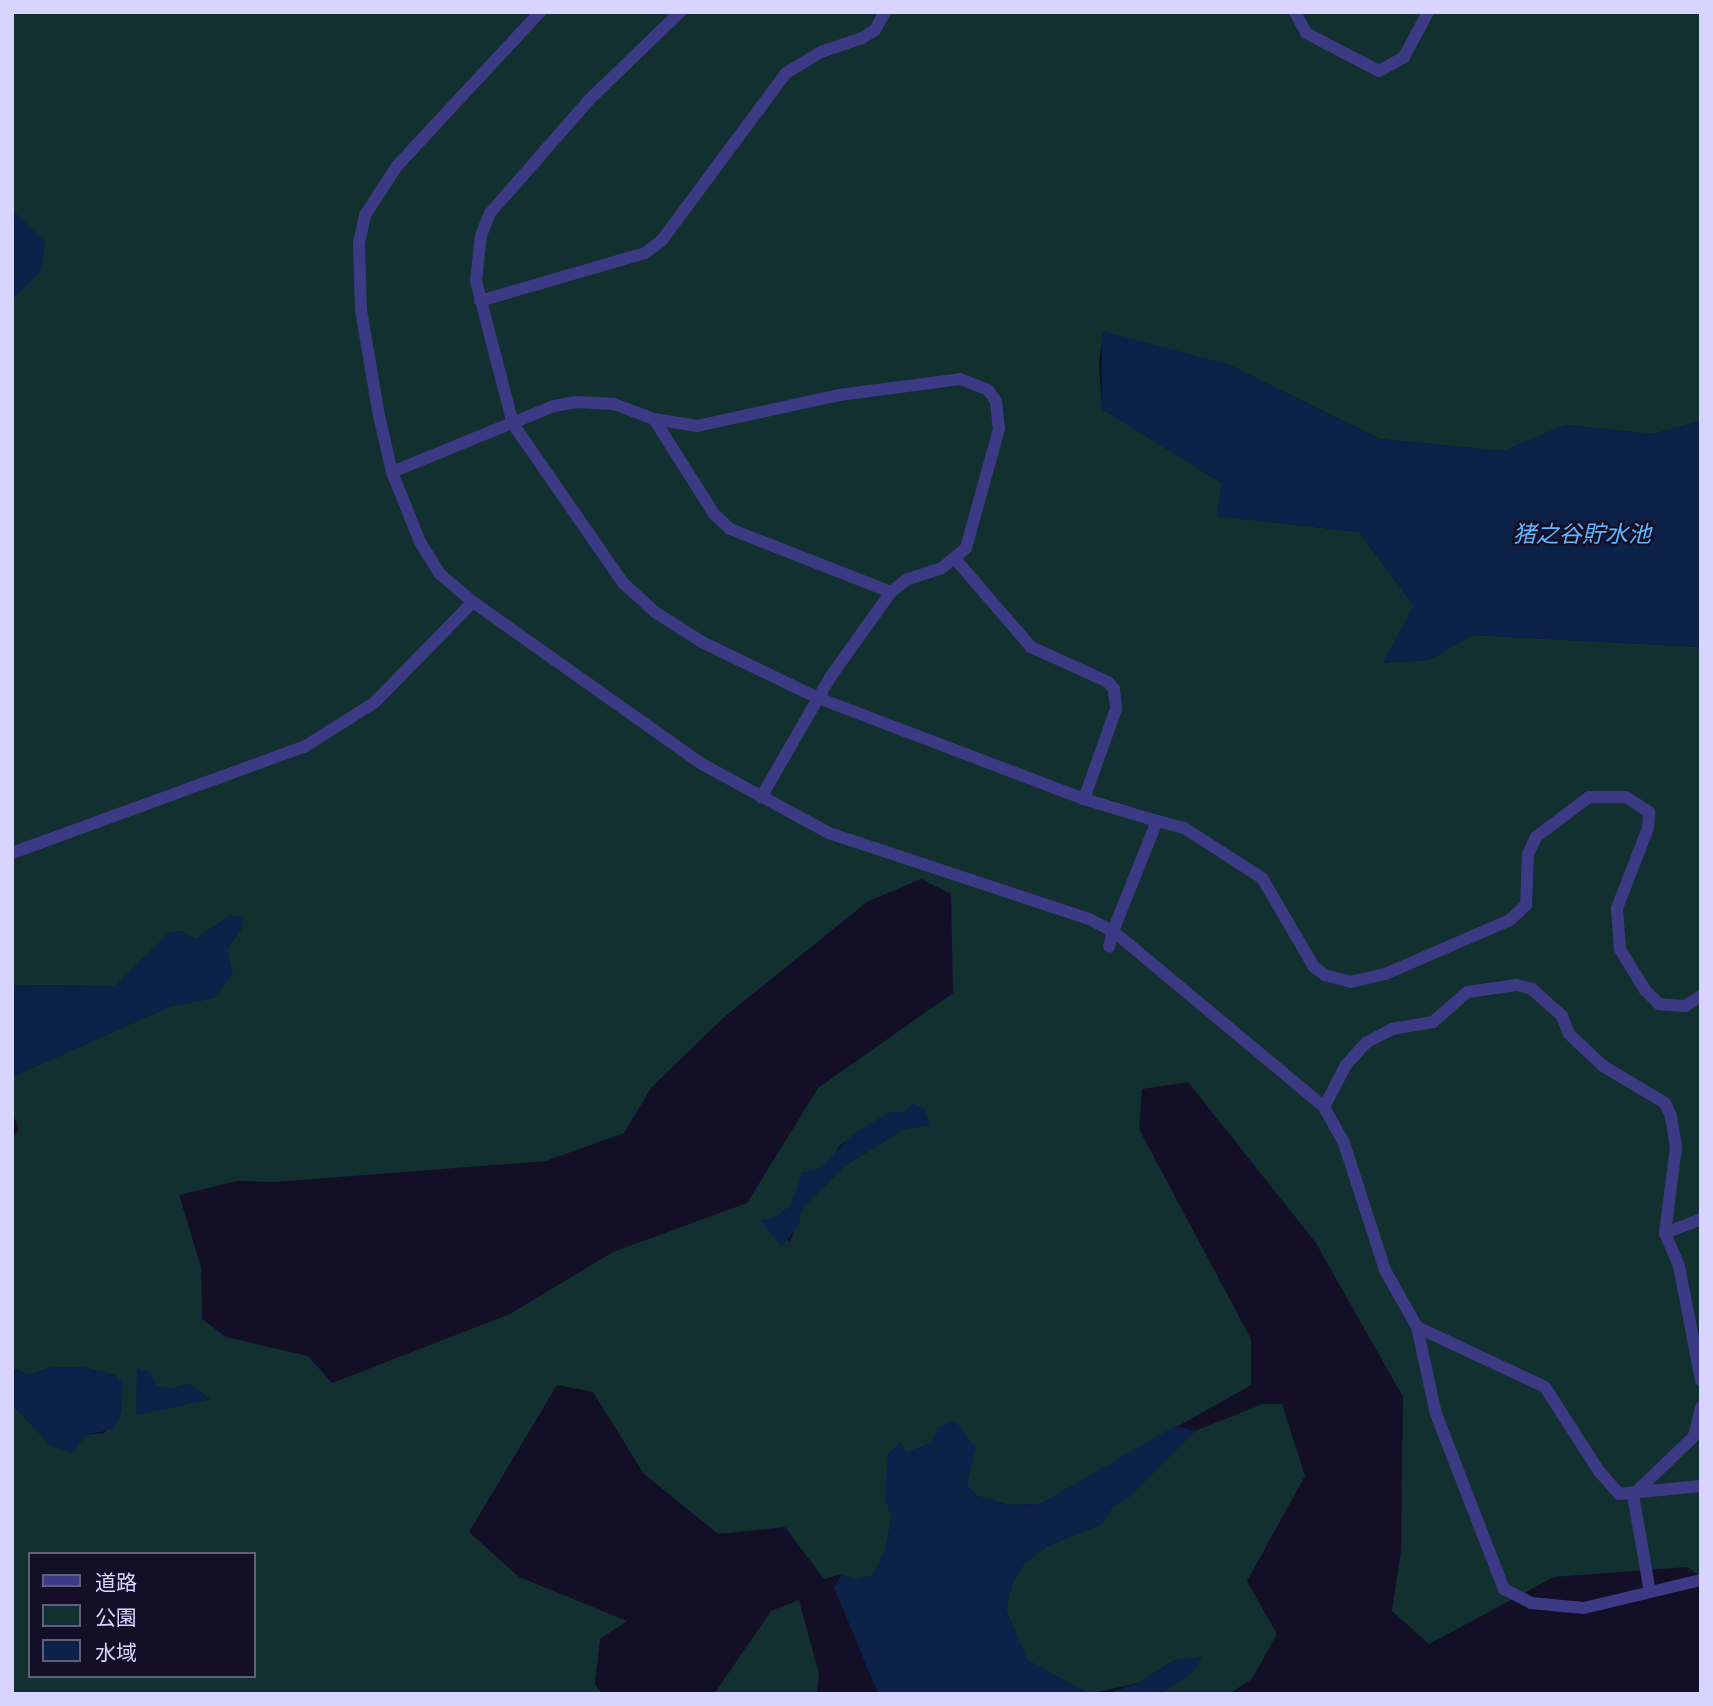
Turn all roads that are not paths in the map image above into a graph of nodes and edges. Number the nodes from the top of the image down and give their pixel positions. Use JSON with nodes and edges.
{"nodes":[{"id":1,"x":540,"y":12,"type":"edge"},
{"id":2,"x":680,"y":12,"type":"edge"},
{"id":3,"x":885,"y":12,"type":"edge"},
{"id":4,"x":1295,"y":12,"type":"edge"},
{"id":5,"x":1428,"y":12,"type":"edge"},
{"id":6,"x":480,"y":301,"type":"junction"},
{"id":7,"x":654,"y":419,"type":"junction"},
{"id":8,"x":513,"y":424,"type":"junction"},
{"id":9,"x":392,"y":472,"type":"junction"},
{"id":10,"x":956,"y":560,"type":"junction"},
{"id":11,"x":891,"y":592,"type":"junction"},
{"id":12,"x":473,"y":602,"type":"junction"},
{"id":13,"x":818,"y":698,"type":"junction"},
{"id":14,"x":761,"y":797,"type":"junction"},
{"id":15,"x":1084,"y":799,"type":"junction"},
{"id":16,"x":1157,"y":821,"type":"junction"},
{"id":17,"x":12,"y":853,"type":"edge"},
{"id":18,"x":1113,"y":930,"type":"junction"},
{"id":19,"x":1109,"y":947,"type":"dead end"},
{"id":20,"x":1701,"y":996,"type":"edge"},
{"id":21,"x":1324,"y":1107,"type":"junction"},
{"id":22,"x":1701,"y":1219,"type":"edge"},
{"id":23,"x":1665,"y":1233,"type":"junction"},
{"id":24,"x":1417,"y":1327,"type":"junction"},
{"id":25,"x":1701,"y":1380,"type":"edge"},
{"id":26,"x":1701,"y":1407,"type":"edge"},
{"id":27,"x":1701,"y":1486,"type":"edge"},
{"id":28,"x":1633,"y":1495,"type":"junction"},
{"id":29,"x":1701,"y":1580,"type":"edge"},
{"id":30,"x":1650,"y":1592,"type":"junction"}],
"edges":[{"from":1,"to":9,"type":"street"},
{"from":2,"to":6,"type":"street"},
{"from":3,"to":6,"type":"street"},
{"from":4,"to":5,"type":"street"},
{"from":6,"to":8,"type":"street"},
{"from":7,"to":8,"type":"street"},
{"from":7,"to":10,"type":"street"},
{"from":7,"to":11,"type":"street"},
{"from":8,"to":9,"type":"street"},
{"from":8,"to":13,"type":"street"},
{"from":9,"to":12,"type":"street"},
{"from":10,"to":11,"type":"street"},
{"from":10,"to":15,"type":"street"},
{"from":11,"to":13,"type":"street"},
{"from":12,"to":14,"type":"street"},
{"from":12,"to":17,"type":"street"},
{"from":13,"to":14,"type":"street"},
{"from":13,"to":15,"type":"street"},
{"from":14,"to":18,"type":"street"},
{"from":15,"to":16,"type":"street"},
{"from":16,"to":18,"type":"street"},
{"from":16,"to":20,"type":"street"},
{"from":18,"to":19,"type":"street"},
{"from":18,"to":21,"type":"street"},
{"from":21,"to":23,"type":"street"},
{"from":21,"to":24,"type":"street"},
{"from":22,"to":23,"type":"street"},
{"from":23,"to":25,"type":"street"},
{"from":24,"to":28,"type":"street"},
{"from":24,"to":30,"type":"street"},
{"from":26,"to":28,"type":"street"},
{"from":27,"to":28,"type":"street"},
{"from":28,"to":30,"type":"street"},
{"from":29,"to":30,"type":"street"}]}
